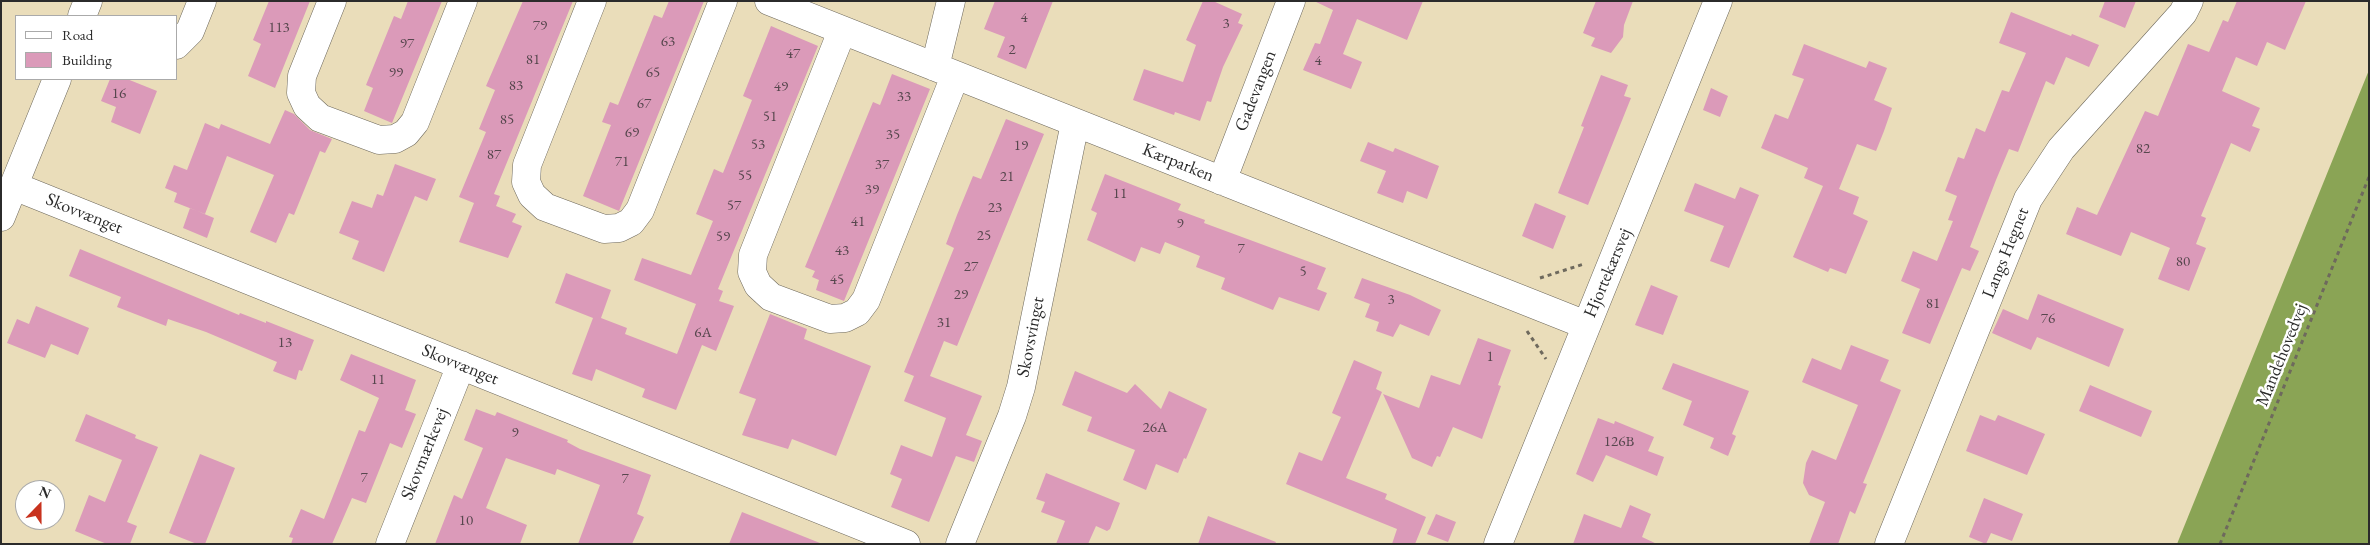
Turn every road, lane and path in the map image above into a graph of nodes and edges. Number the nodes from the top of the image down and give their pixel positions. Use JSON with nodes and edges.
{"nodes":[{"id":1,"x":88,"y":1,"type":"edge"},
{"id":2,"x":202,"y":1,"type":"edge"},
{"id":3,"x":332,"y":1,"type":"edge"},
{"id":4,"x":463,"y":1,"type":"edge"},
{"id":5,"x":592,"y":1,"type":"edge"},
{"id":6,"x":723,"y":1,"type":"edge"},
{"id":7,"x":768,"y":1,"type":"edge"},
{"id":8,"x":950,"y":1,"type":"edge"},
{"id":9,"x":1291,"y":1,"type":"edge"},
{"id":10,"x":1718,"y":1,"type":"edge"},
{"id":11,"x":2189,"y":1,"type":"edge"},
{"id":12,"x":82,"y":15,"type":"edge"},
{"id":13,"x":842,"y":30,"type":"junction"},
{"id":14,"x":178,"y":43,"type":"edge"},
{"id":15,"x":945,"y":71,"type":"junction"},
{"id":16,"x":57,"y":80,"type":"edge"},
{"id":17,"x":1075,"y":123,"type":"junction"},
{"id":18,"x":2369,"y":177,"type":"edge"},
{"id":19,"x":1222,"y":181,"type":"junction"},
{"id":20,"x":14,"y":186,"type":"junction"},
{"id":21,"x":1,"y":217,"type":"edge"},
{"id":22,"x":1617,"y":254,"type":"junction"},
{"id":23,"x":1501,"y":291,"type":"junction"},
{"id":24,"x":1586,"y":325,"type":"junction"},
{"id":25,"x":1527,"y":330,"type":"dead end"},
{"id":26,"x":461,"y":365,"type":"junction"},
{"id":27,"x":1563,"y":384,"type":"junction"},
{"id":28,"x":390,"y":544,"type":"edge"},
{"id":29,"x":906,"y":544,"type":"edge"},
{"id":30,"x":960,"y":544,"type":"edge"},
{"id":31,"x":1498,"y":544,"type":"edge"},
{"id":32,"x":1889,"y":544,"type":"edge"},
{"id":33,"x":2220,"y":544,"type":"edge"}],
"edges":[{"from":1,"to":12,"type":"street"},
{"from":2,"to":14,"type":"street"},
{"from":3,"to":4,"type":"street"},
{"from":5,"to":6,"type":"street"},
{"from":7,"to":13,"type":"street","name":"Kærparken"},
{"from":8,"to":15,"type":"street"},
{"from":9,"to":19,"type":"street","name":"Gadevangen"},
{"from":10,"to":22,"type":"street","name":"Hjortekærsvej"},
{"from":11,"to":32,"type":"street","name":"Langs Hegnet"},
{"from":13,"to":15,"type":"street","name":"Kærparken"},
{"from":13,"to":15,"type":"street"},
{"from":15,"to":17,"type":"street","name":"Kærparken"},
{"from":16,"to":20,"type":"street"},
{"from":17,"to":19,"type":"street","name":"Kærparken"},
{"from":17,"to":30,"type":"street","name":"Skovsvinget"},
{"from":18,"to":33,"type":"path","name":"Mandehovedvej"},
{"from":19,"to":23,"type":"street","name":"Kærparken"},
{"from":20,"to":21,"type":"street"},
{"from":20,"to":26,"type":"street","name":"Skovvænget"},
{"from":22,"to":23,"type":"path"},
{"from":22,"to":24,"type":"street","name":"Hjortekærsvej"},
{"from":23,"to":24,"type":"street","name":"Kærparken"},
{"from":24,"to":27,"type":"street","name":"Hjortekærsvej"},
{"from":25,"to":27,"type":"path"},
{"from":26,"to":28,"type":"street","name":"Skovmærkevej"},
{"from":26,"to":29,"type":"street","name":"Skovvænget"},
{"from":27,"to":31,"type":"street","name":"Hjortekærsvej"}]}
